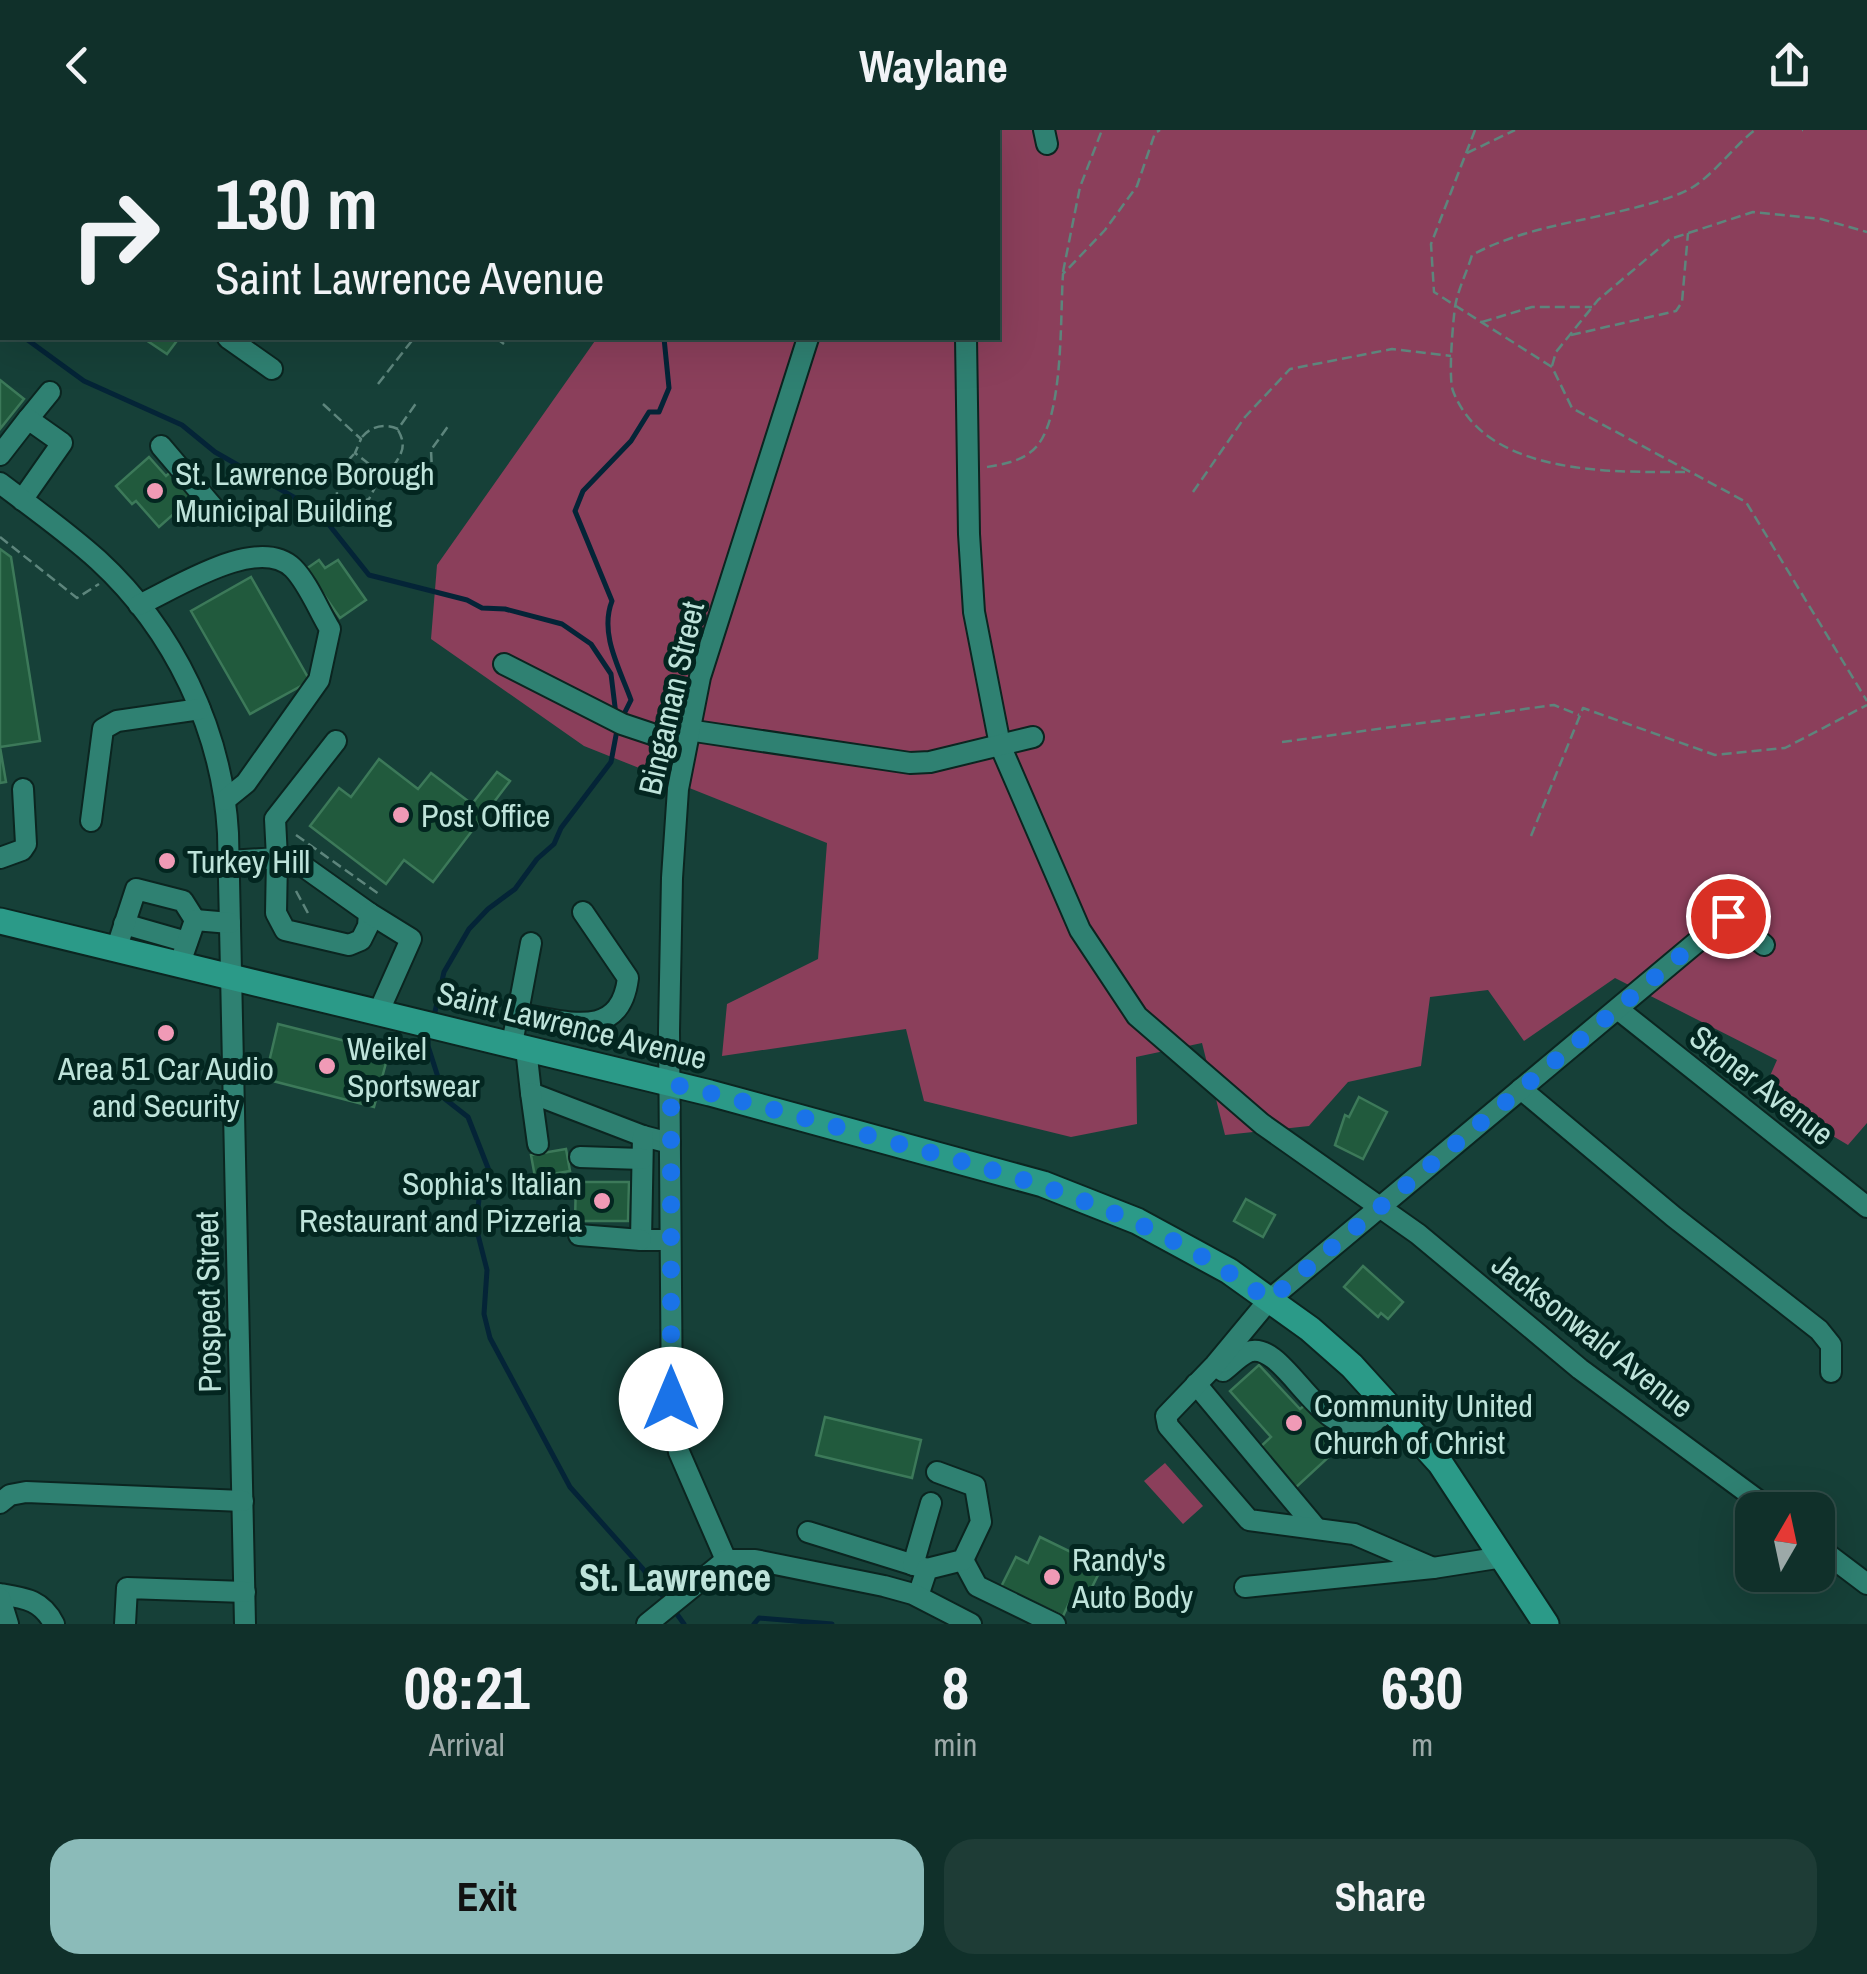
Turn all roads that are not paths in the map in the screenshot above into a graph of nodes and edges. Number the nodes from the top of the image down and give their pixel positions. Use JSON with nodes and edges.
{"nodes":[{"id":1,"x":231,"y":340,"type":"edge"},
{"id":2,"x":807,"y":340,"type":"edge"},
{"id":3,"x":966,"y":340,"type":"edge"},
{"id":4,"x":272,"y":368,"type":"dead end"},
{"id":5,"x":50,"y":392,"type":"dead end"},
{"id":6,"x":28,"y":419,"type":"junction"},
{"id":7,"x":161,"y":446,"type":"dead end"},
{"id":8,"x":0,"y":455,"type":"edge"},
{"id":9,"x":0,"y":484,"type":"edge"},
{"id":10,"x":22,"y":500,"type":"junction"},
{"id":11,"x":218,"y":513,"type":"dead end"},
{"id":12,"x":139,"y":606,"type":"junction"},
{"id":13,"x":504,"y":664,"type":"dead end"},
{"id":14,"x":200,"y":709,"type":"junction"},
{"id":15,"x":1033,"y":737,"type":"dead end"},
{"id":16,"x":687,"y":738,"type":"junction"},
{"id":17,"x":336,"y":741,"type":"dead end"},
{"id":18,"x":1000,"y":745,"type":"junction"},
{"id":19,"x":23,"y":789,"type":"dead end"},
{"id":20,"x":224,"y":800,"type":"junction"},
{"id":21,"x":91,"y":820,"type":"dead end"},
{"id":22,"x":0,"y":858,"type":"edge"},
{"id":23,"x":277,"y":858,"type":"junction"},
{"id":24,"x":228,"y":861,"type":"junction"},
{"id":25,"x":582,"y":912,"type":"dead end"},
{"id":26,"x":369,"y":914,"type":"junction"},
{"id":27,"x":195,"y":920,"type":"junction"},
{"id":28,"x":0,"y":921,"type":"edge"},
{"id":29,"x":230,"y":922,"type":"junction"},
{"id":30,"x":124,"y":924,"type":"junction"},
{"id":31,"x":531,"y":943,"type":"dead end"},
{"id":32,"x":1764,"y":945,"type":"dead end"},
{"id":33,"x":116,"y":950,"type":"junction"},
{"id":34,"x":183,"y":954,"type":"junction"},
{"id":35,"x":230,"y":979,"type":"junction"},
{"id":36,"x":1619,"y":1010,"type":"junction"},
{"id":37,"x":379,"y":1011,"type":"junction"},
{"id":38,"x":517,"y":1014,"type":"junction"},
{"id":39,"x":519,"y":1046,"type":"junction"},
{"id":40,"x":671,"y":1084,"type":"junction"},
{"id":41,"x":1521,"y":1089,"type":"junction"},
{"id":42,"x":531,"y":1093,"type":"junction"},
{"id":43,"x":643,"y":1136,"type":"junction"},
{"id":44,"x":670,"y":1143,"type":"junction"},
{"id":45,"x":538,"y":1144,"type":"dead end"},
{"id":46,"x":580,"y":1156,"type":"dead end"},
{"id":47,"x":642,"y":1159,"type":"junction"},
{"id":48,"x":1380,"y":1205,"type":"junction"},
{"id":49,"x":1867,"y":1207,"type":"edge"},
{"id":50,"x":579,"y":1235,"type":"dead end"},
{"id":51,"x":640,"y":1240,"type":"junction"},
{"id":52,"x":670,"y":1240,"type":"junction"},
{"id":53,"x":1269,"y":1300,"type":"junction"},
{"id":54,"x":1215,"y":1364,"type":"junction"},
{"id":55,"x":1830,"y":1372,"type":"dead end"},
{"id":56,"x":1196,"y":1384,"type":"junction"},
{"id":57,"x":1392,"y":1406,"type":"junction"},
{"id":58,"x":937,"y":1472,"type":"dead end"},
{"id":59,"x":1747,"y":1492,"type":"edge"},
{"id":60,"x":243,"y":1501,"type":"junction"},
{"id":61,"x":0,"y":1503,"type":"edge"},
{"id":62,"x":931,"y":1503,"type":"dead end"},
{"id":63,"x":1316,"y":1528,"type":"junction"},
{"id":64,"x":808,"y":1532,"type":"dead end"},
{"id":65,"x":834,"y":1540,"type":"junction"},
{"id":66,"x":1503,"y":1556,"type":"junction"},
{"id":67,"x":726,"y":1560,"type":"junction"},
{"id":68,"x":963,"y":1560,"type":"junction"},
{"id":69,"x":1835,"y":1560,"type":"edge"},
{"id":70,"x":920,"y":1567,"type":"junction"},
{"id":71,"x":1433,"y":1568,"type":"junction"},
{"id":72,"x":824,"y":1573,"type":"junction"},
{"id":73,"x":1867,"y":1584,"type":"edge"},
{"id":74,"x":1245,"y":1587,"type":"dead end"},
{"id":75,"x":245,"y":1592,"type":"junction"},
{"id":76,"x":0,"y":1596,"type":"edge"},
{"id":77,"x":918,"y":1596,"type":"junction"},
{"id":78,"x":655,"y":1617,"type":"edge"},
{"id":79,"x":1025,"y":1617,"type":"edge"},
{"id":80,"x":8,"y":1624,"type":"edge"},
{"id":81,"x":54,"y":1624,"type":"edge"},
{"id":82,"x":125,"y":1624,"type":"edge"},
{"id":83,"x":245,"y":1624,"type":"edge"},
{"id":84,"x":971,"y":1624,"type":"edge"},
{"id":85,"x":1055,"y":1624,"type":"edge"},
{"id":86,"x":1546,"y":1624,"type":"edge"}],
"edges":[{"from":1,"to":4,"type":"street"},
{"from":2,"to":16,"type":"street","name":"Bingaman Street"},
{"from":3,"to":18,"type":"street","name":"Jacksonwald Avenue"},
{"from":5,"to":6,"type":"street"},
{"from":6,"to":8,"type":"street"},
{"from":6,"to":10,"type":"street"},
{"from":7,"to":11,"type":"street"},
{"from":9,"to":10,"type":"street","name":"Prospect Street"},
{"from":10,"to":12,"type":"street","name":"Prospect Street"},
{"from":12,"to":14,"type":"street","name":"Prospect Street"},
{"from":12,"to":20,"type":"street"},
{"from":13,"to":16,"type":"street"},
{"from":14,"to":20,"type":"street","name":"Prospect Street"},
{"from":14,"to":21,"type":"street"},
{"from":15,"to":18,"type":"street"},
{"from":16,"to":18,"type":"street"},
{"from":16,"to":40,"type":"street","name":"Bingaman Street"},
{"from":17,"to":23,"type":"street"},
{"from":18,"to":48,"type":"street","name":"Jacksonwald Avenue"},
{"from":19,"to":22,"type":"street"},
{"from":20,"to":24,"type":"street","name":"Prospect Street"},
{"from":23,"to":24,"type":"street"},
{"from":23,"to":26,"type":"street"},
{"from":23,"to":26,"type":"street"},
{"from":24,"to":29,"type":"street","name":"Prospect Street"},
{"from":25,"to":38,"type":"street"},
{"from":26,"to":37,"type":"street"},
{"from":27,"to":29,"type":"street"},
{"from":27,"to":30,"type":"street"},
{"from":27,"to":34,"type":"street"},
{"from":28,"to":33,"type":"main road","name":"Saint Lawrence Avenue"},
{"from":29,"to":35,"type":"street","name":"Prospect Street"},
{"from":30,"to":33,"type":"street"},
{"from":30,"to":34,"type":"street"},
{"from":31,"to":38,"type":"street"},
{"from":32,"to":36,"type":"street"},
{"from":33,"to":34,"type":"main road","name":"Saint Lawrence Avenue"},
{"from":34,"to":35,"type":"main road","name":"Saint Lawrence Avenue"},
{"from":35,"to":37,"type":"main road","name":"Saint Lawrence Avenue"},
{"from":35,"to":60,"type":"street","name":"Prospect Street"},
{"from":36,"to":41,"type":"street"},
{"from":36,"to":49,"type":"street","name":"Stoner Avenue"},
{"from":37,"to":39,"type":"main road","name":"Saint Lawrence Avenue"},
{"from":38,"to":39,"type":"street"},
{"from":39,"to":40,"type":"main road","name":"Saint Lawrence Avenue"},
{"from":39,"to":42,"type":"street"},
{"from":40,"to":44,"type":"street","name":"Bingaman Street"},
{"from":40,"to":53,"type":"main road","name":"Saint Lawrence Avenue"},
{"from":41,"to":48,"type":"street"},
{"from":41,"to":55,"type":"street"},
{"from":42,"to":43,"type":"street"},
{"from":42,"to":45,"type":"street"},
{"from":43,"to":44,"type":"street"},
{"from":43,"to":47,"type":"street"},
{"from":44,"to":52,"type":"street","name":"Bingaman Street"},
{"from":46,"to":47,"type":"street"},
{"from":47,"to":51,"type":"street"},
{"from":48,"to":53,"type":"street"},
{"from":48,"to":59,"type":"street","name":"Jacksonwald Avenue"},
{"from":50,"to":51,"type":"street"},
{"from":51,"to":52,"type":"street"},
{"from":52,"to":67,"type":"street","name":"Bingaman Street"},
{"from":53,"to":54,"type":"street"},
{"from":53,"to":57,"type":"main road","name":"Saint Lawrence Avenue"},
{"from":54,"to":56,"type":"street"},
{"from":54,"to":57,"type":"street"},
{"from":56,"to":63,"type":"street"},
{"from":56,"to":63,"type":"street"},
{"from":57,"to":66,"type":"main road","name":"Saint Lawrence Avenue"},
{"from":58,"to":68,"type":"street"},
{"from":60,"to":61,"type":"street"},
{"from":60,"to":75,"type":"street","name":"Prospect Street"},
{"from":62,"to":70,"type":"street"},
{"from":63,"to":71,"type":"street"},
{"from":64,"to":65,"type":"street"},
{"from":65,"to":70,"type":"street"},
{"from":65,"to":72,"type":"street"},
{"from":66,"to":71,"type":"street"},
{"from":66,"to":86,"type":"main road","name":"Saint Lawrence Avenue"},
{"from":67,"to":72,"type":"street"},
{"from":67,"to":78,"type":"street"},
{"from":68,"to":70,"type":"street"},
{"from":68,"to":79,"type":"street"},
{"from":69,"to":73,"type":"street"},
{"from":70,"to":77,"type":"street"},
{"from":71,"to":74,"type":"street"},
{"from":72,"to":77,"type":"street"},
{"from":75,"to":82,"type":"street"},
{"from":75,"to":83,"type":"street","name":"Prospect Street"},
{"from":76,"to":80,"type":"street"},
{"from":76,"to":81,"type":"street"},
{"from":77,"to":84,"type":"street"},
{"from":79,"to":85,"type":"street"}]}
